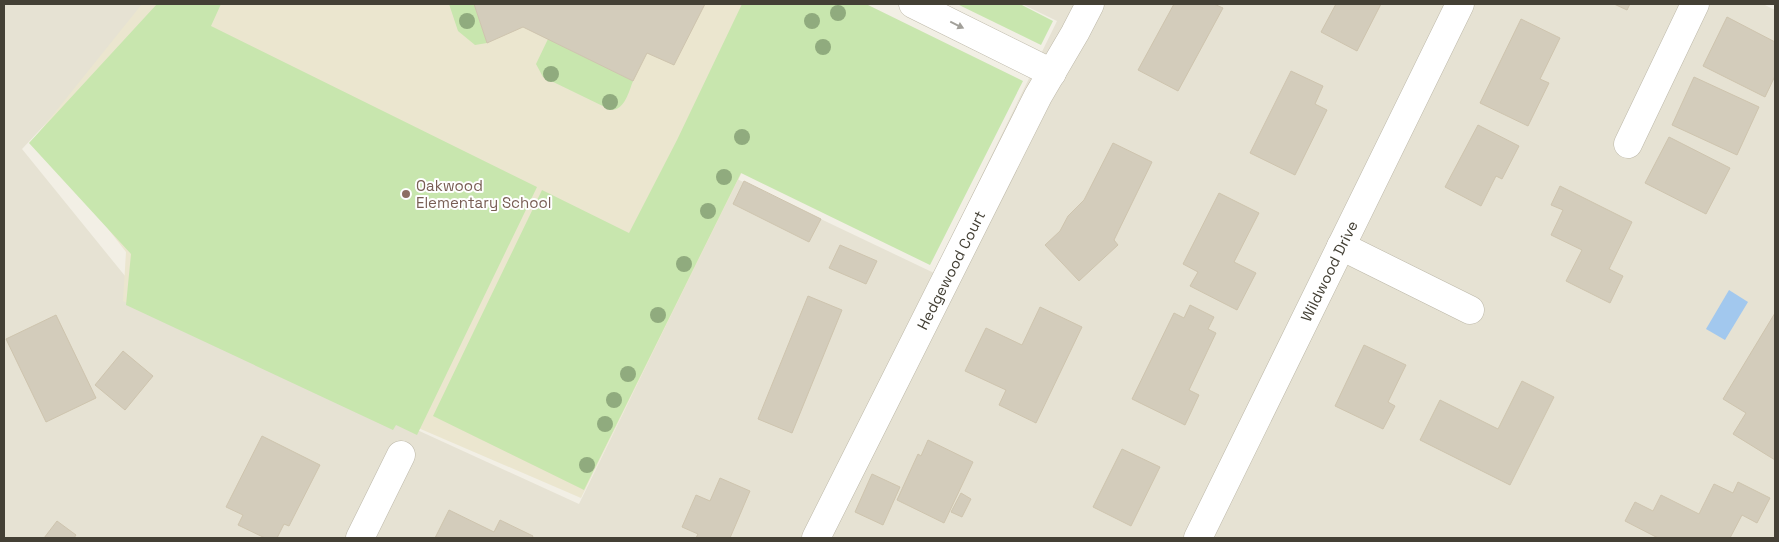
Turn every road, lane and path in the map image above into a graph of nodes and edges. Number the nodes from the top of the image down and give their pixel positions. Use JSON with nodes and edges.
{"nodes":[{"id":1,"x":913,"y":4,"type":"edge"},
{"id":2,"x":1090,"y":4,"type":"edge"},
{"id":3,"x":1460,"y":4,"type":"edge"},
{"id":4,"x":1695,"y":4,"type":"edge"},
{"id":5,"x":1052,"y":73,"type":"junction"},
{"id":6,"x":1628,"y":144,"type":"dead end"},
{"id":7,"x":1341,"y":246,"type":"junction"},
{"id":8,"x":1470,"y":310,"type":"dead end"},
{"id":9,"x":401,"y":455,"type":"dead end"},
{"id":10,"x":360,"y":538,"type":"edge"},
{"id":11,"x":816,"y":538,"type":"edge"},
{"id":12,"x":1198,"y":538,"type":"edge"}],
"edges":[{"from":1,"to":5,"type":"street","one_way":true},
{"from":2,"to":5,"type":"street","name":"Hedgewood Court"},
{"from":3,"to":7,"type":"street","name":"Wildwood Drive"},
{"from":4,"to":6,"type":"street"},
{"from":5,"to":11,"type":"street","name":"Hedgewood Court"},
{"from":7,"to":8,"type":"street"},
{"from":7,"to":12,"type":"street","name":"Wildwood Drive"},
{"from":9,"to":10,"type":"street"}]}
